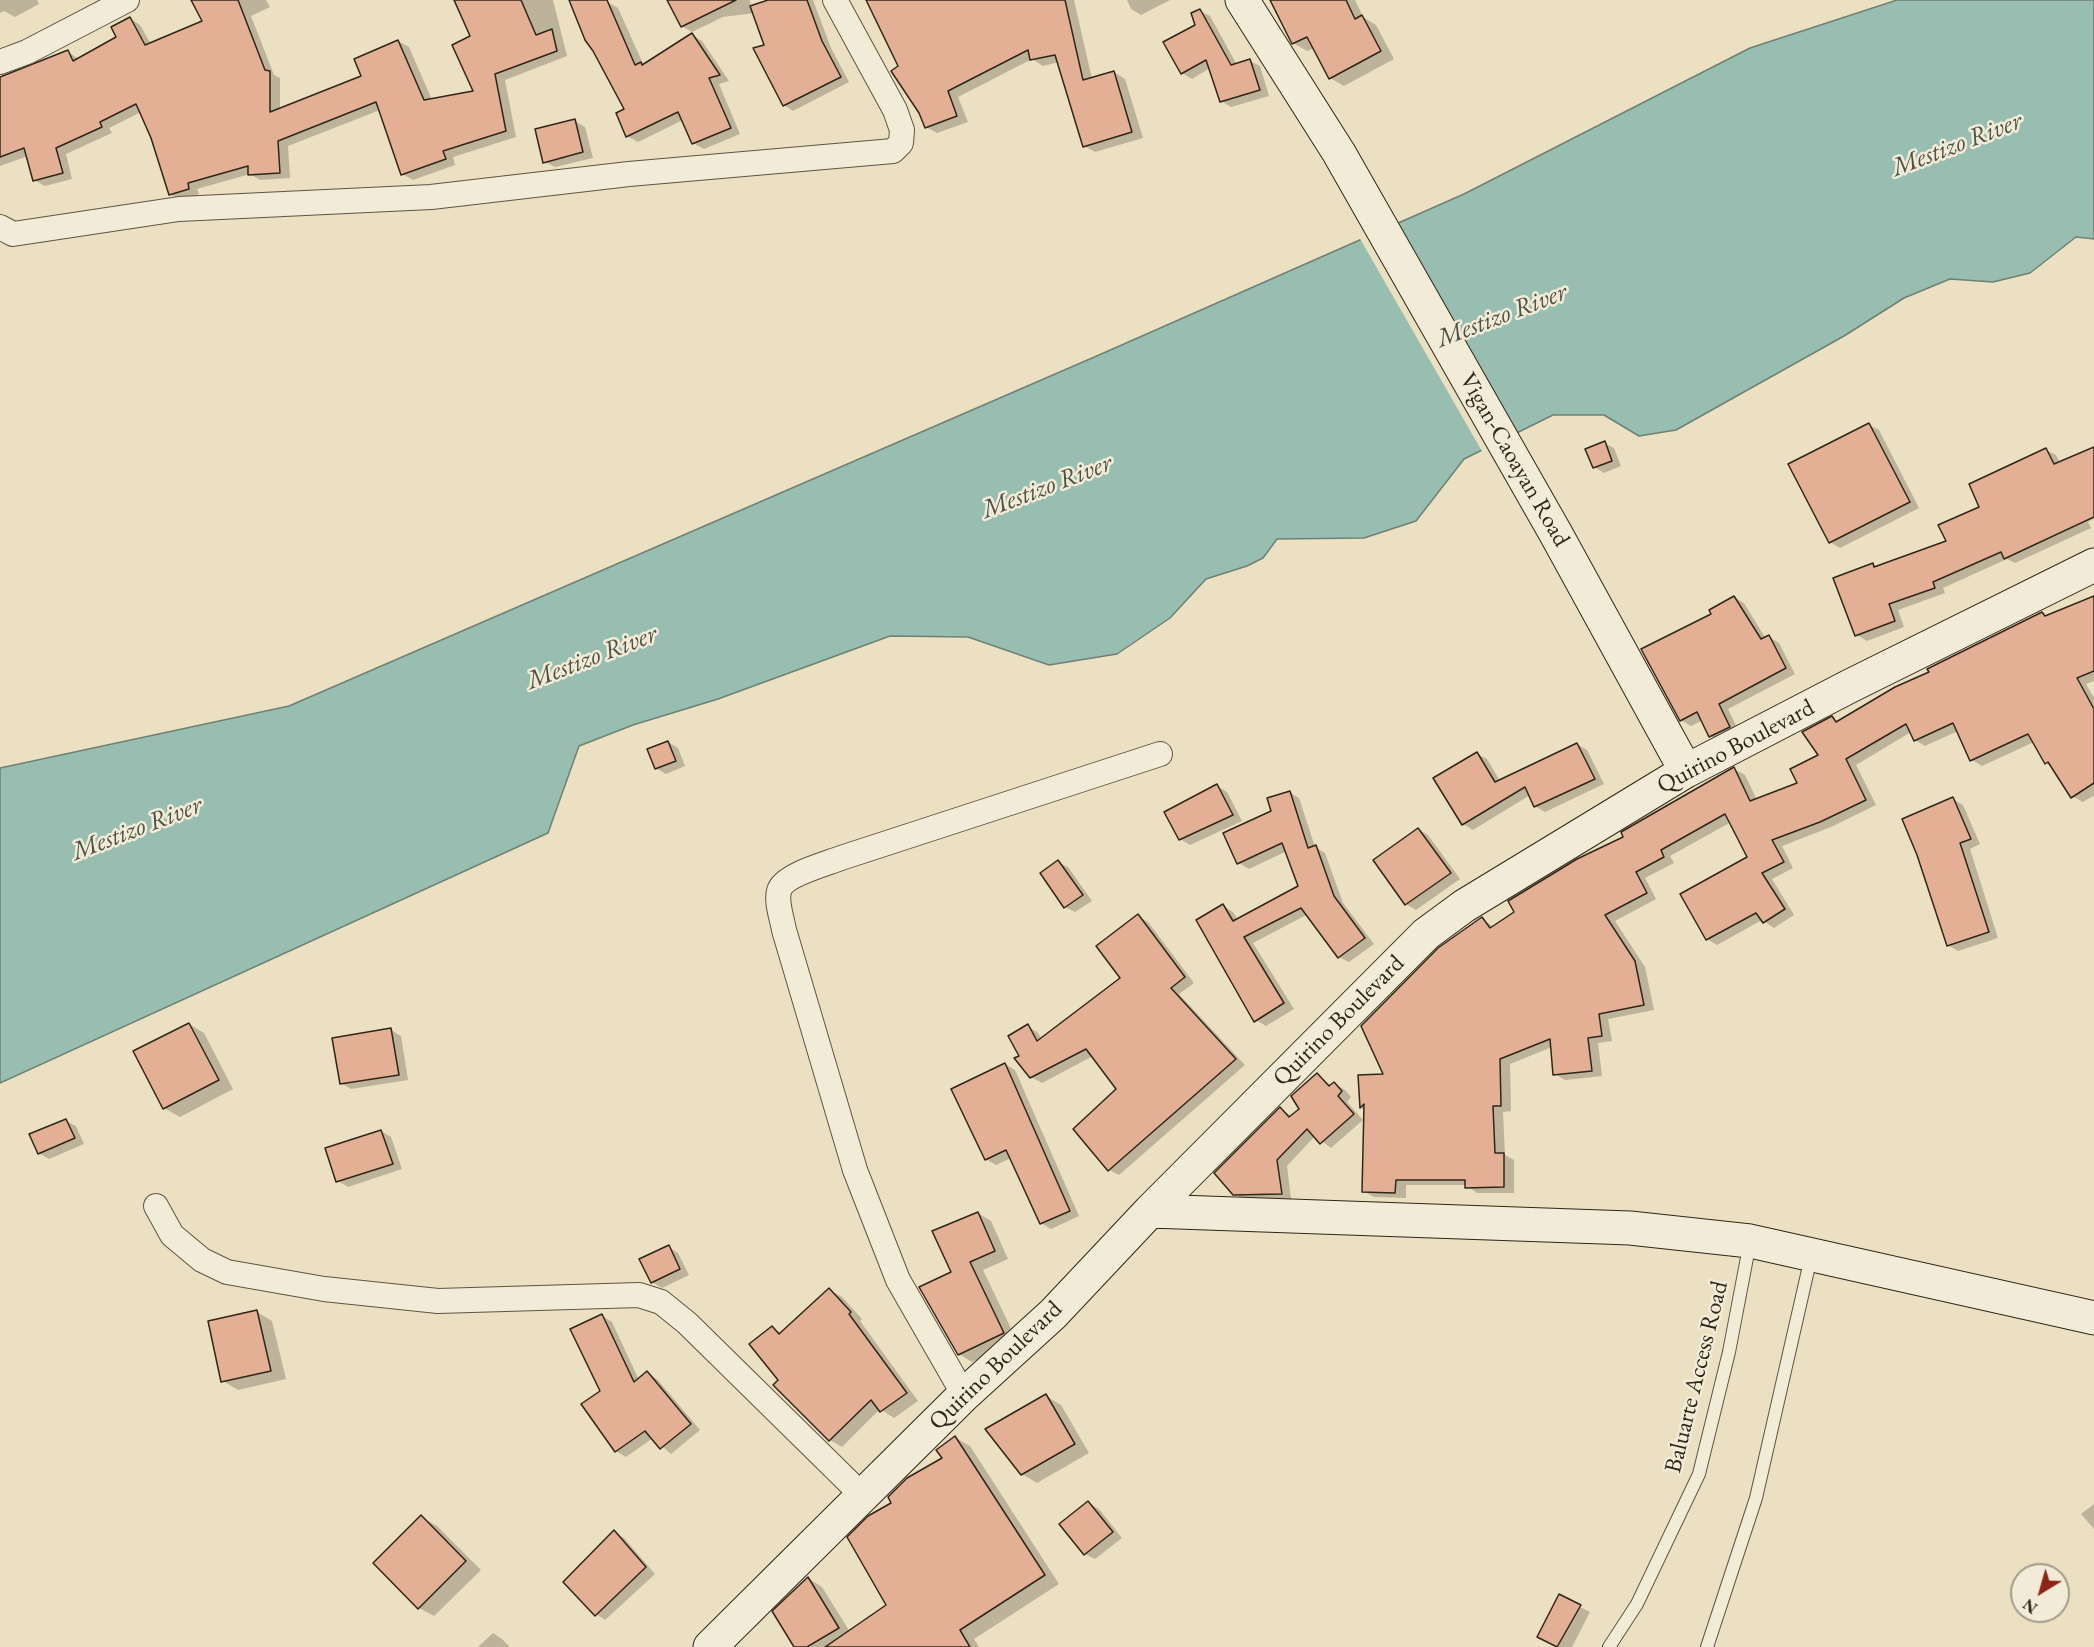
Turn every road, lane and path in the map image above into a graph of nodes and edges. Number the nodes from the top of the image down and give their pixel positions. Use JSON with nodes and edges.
{"nodes":[{"id":1,"x":127,"y":0,"type":"edge"},
{"id":2,"x":835,"y":0,"type":"edge"},
{"id":3,"x":1242,"y":0,"type":"edge"},
{"id":4,"x":0,"y":62,"type":"edge"},
{"id":5,"x":0,"y":227,"type":"edge"},
{"id":6,"x":2094,"y":565,"type":"edge"},
{"id":7,"x":1160,"y":754,"type":"dead end"},
{"id":8,"x":1686,"y":771,"type":"junction"},
{"id":9,"x":156,"y":1206,"type":"dead end"},
{"id":10,"x":1150,"y":1211,"type":"junction"},
{"id":11,"x":1750,"y":1241,"type":"junction"},
{"id":12,"x":1812,"y":1256,"type":"junction"},
{"id":13,"x":2094,"y":1318,"type":"edge"},
{"id":14,"x":964,"y":1395,"type":"junction"},
{"id":15,"x":862,"y":1495,"type":"junction"},
{"id":16,"x":710,"y":1647,"type":"edge"},
{"id":17,"x":1610,"y":1647,"type":"edge"},
{"id":18,"x":1707,"y":1647,"type":"edge"}],
"edges":[{"from":1,"to":4,"type":"street"},
{"from":2,"to":5,"type":"street"},
{"from":3,"to":8,"type":"main road","name":"Vigan-Caoayan Road"},
{"from":6,"to":8,"type":"main road","name":"Quirino Boulevard"},
{"from":7,"to":14,"type":"street"},
{"from":8,"to":10,"type":"main road","name":"Quirino Boulevard"},
{"from":9,"to":15,"type":"street"},
{"from":10,"to":11,"type":"main road"},
{"from":10,"to":14,"type":"main road","name":"Quirino Boulevard"},
{"from":11,"to":12,"type":"main road"},
{"from":11,"to":17,"type":"lane","name":"Baluarte Access Road"},
{"from":12,"to":13,"type":"main road"},
{"from":12,"to":18,"type":"lane"},
{"from":14,"to":15,"type":"main road","name":"Quirino Boulevard"},
{"from":15,"to":16,"type":"main road","name":"Quirino Boulevard"}]}
